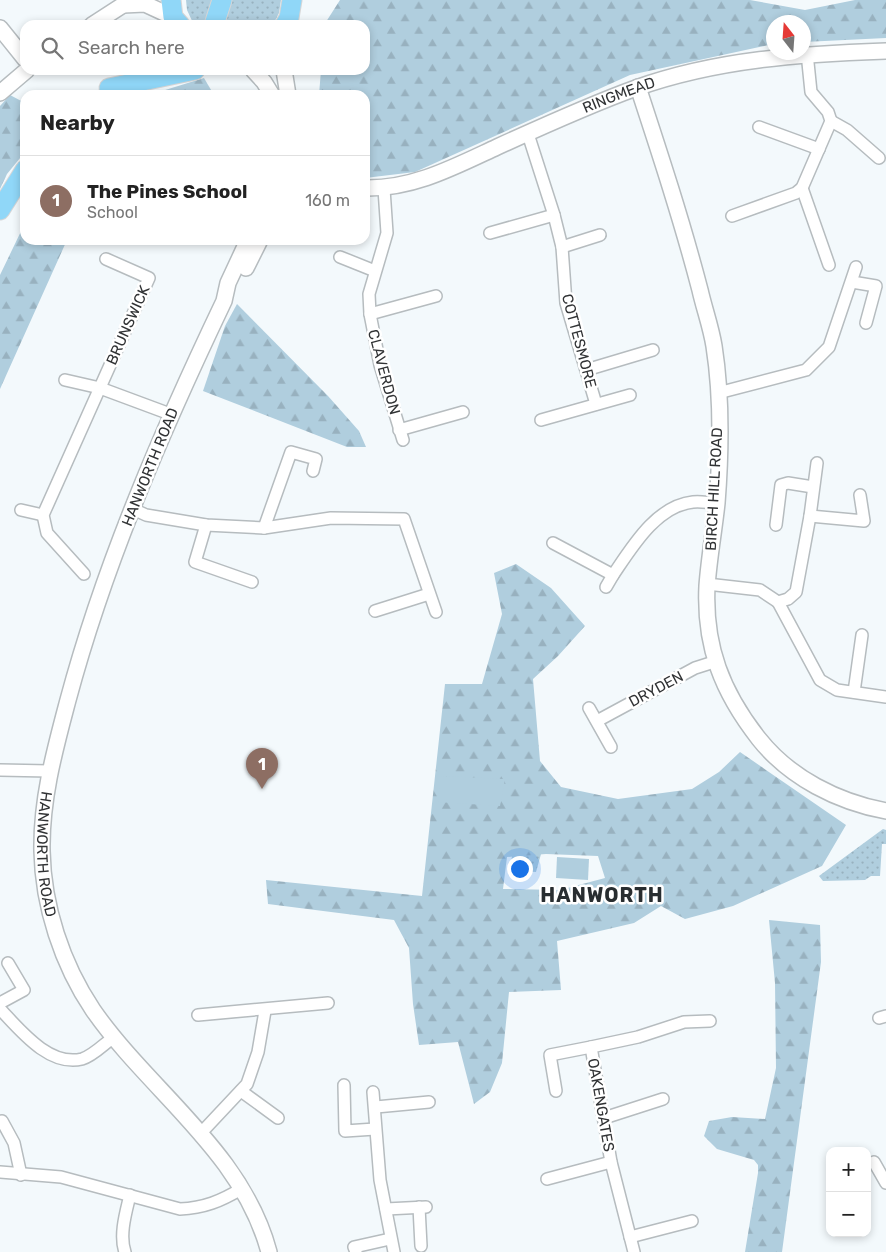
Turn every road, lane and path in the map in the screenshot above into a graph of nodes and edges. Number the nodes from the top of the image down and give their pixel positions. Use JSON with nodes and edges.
{"nodes":[{"id":1,"x":222,"y":0,"type":"edge"},
{"id":2,"x":125,"y":2,"type":"edge"},
{"id":3,"x":175,"y":18,"type":"edge"},
{"id":4,"x":99,"y":20,"type":"edge"},
{"id":5,"x":216,"y":20,"type":"edge"},
{"id":6,"x":0,"y":28,"type":"edge"},
{"id":7,"x":886,"y":51,"type":"edge"},
{"id":8,"x":20,"y":53,"type":"edge"},
{"id":9,"x":811,"y":53,"type":"edge"},
{"id":10,"x":766,"y":58,"type":"edge"},
{"id":11,"x":808,"y":60,"type":"edge"},
{"id":12,"x":22,"y":75,"type":"edge"},
{"id":13,"x":128,"y":75,"type":"edge"},
{"id":14,"x":165,"y":75,"type":"edge"},
{"id":15,"x":174,"y":75,"type":"edge"},
{"id":16,"x":258,"y":75,"type":"edge"},
{"id":17,"x":285,"y":75,"type":"edge"},
{"id":18,"x":157,"y":79,"type":"junction"},
{"id":19,"x":638,"y":87,"type":"junction"},
{"id":20,"x":105,"y":90,"type":"edge"},
{"id":21,"x":108,"y":90,"type":"edge"},
{"id":22,"x":269,"y":90,"type":"edge"},
{"id":23,"x":287,"y":90,"type":"edge"},
{"id":24,"x":0,"y":93,"type":"edge"},
{"id":25,"x":831,"y":121,"type":"junction"},
{"id":26,"x":759,"y":126,"type":"dead end"},
{"id":27,"x":528,"y":134,"type":"junction"},
{"id":28,"x":819,"y":149,"type":"junction"},
{"id":29,"x":879,"y":158,"type":"dead end"},
{"id":30,"x":20,"y":178,"type":"edge"},
{"id":31,"x":370,"y":188,"type":"edge"},
{"id":32,"x":802,"y":188,"type":"junction"},
{"id":33,"x":384,"y":189,"type":"junction"},
{"id":34,"x":0,"y":210,"type":"edge"},
{"id":35,"x":554,"y":215,"type":"junction"},
{"id":36,"x":732,"y":216,"type":"dead end"},
{"id":37,"x":490,"y":233,"type":"dead end"},
{"id":38,"x":600,"y":235,"type":"dead end"},
{"id":39,"x":246,"y":245,"type":"edge"},
{"id":40,"x":257,"y":245,"type":"edge"},
{"id":41,"x":562,"y":247,"type":"junction"},
{"id":42,"x":340,"y":257,"type":"dead end"},
{"id":43,"x":106,"y":259,"type":"dead end"},
{"id":44,"x":829,"y":265,"type":"dead end"},
{"id":45,"x":856,"y":268,"type":"dead end"},
{"id":46,"x":375,"y":270,"type":"junction"},
{"id":47,"x":852,"y":282,"type":"junction"},
{"id":48,"x":436,"y":296,"type":"dead end"},
{"id":49,"x":224,"y":301,"type":"junction"},
{"id":50,"x":370,"y":314,"type":"junction"},
{"id":51,"x":866,"y":323,"type":"dead end"},
{"id":52,"x":652,"y":350,"type":"dead end"},
{"id":53,"x":586,"y":370,"type":"junction"},
{"id":54,"x":65,"y":380,"type":"dead end"},
{"id":55,"x":100,"y":388,"type":"junction"},
{"id":56,"x":718,"y":394,"type":"junction"},
{"id":57,"x":630,"y":395,"type":"dead end"},
{"id":58,"x":596,"y":404,"type":"junction"},
{"id":59,"x":463,"y":412,"type":"dead end"},
{"id":60,"x":170,"y":414,"type":"junction"},
{"id":61,"x":541,"y":420,"type":"dead end"},
{"id":62,"x":817,"y":463,"type":"dead end"},
{"id":63,"x":313,"y":471,"type":"dead end"},
{"id":64,"x":813,"y":487,"type":"junction"},
{"id":65,"x":860,"y":495,"type":"dead end"},
{"id":66,"x":717,"y":503,"type":"junction"},
{"id":67,"x":133,"y":509,"type":"junction"},
{"id":68,"x":21,"y":510,"type":"dead end"},
{"id":69,"x":44,"y":515,"type":"junction"},
{"id":70,"x":810,"y":516,"type":"junction"},
{"id":71,"x":206,"y":525,"type":"junction"},
{"id":72,"x":776,"y":525,"type":"dead end"},
{"id":73,"x":264,"y":528,"type":"junction"},
{"id":74,"x":553,"y":543,"type":"dead end"},
{"id":75,"x":84,"y":574,"type":"dead end"},
{"id":76,"x":613,"y":575,"type":"junction"},
{"id":77,"x":252,"y":582,"type":"dead end"},
{"id":78,"x":707,"y":584,"type":"junction"},
{"id":79,"x":606,"y":587,"type":"dead end"},
{"id":80,"x":429,"y":594,"type":"junction"},
{"id":81,"x":778,"y":602,"type":"junction"},
{"id":82,"x":374,"y":611,"type":"dead end"},
{"id":83,"x":436,"y":612,"type":"dead end"},
{"id":84,"x":862,"y":635,"type":"dead end"},
{"id":85,"x":717,"y":661,"type":"junction"},
{"id":86,"x":854,"y":692,"type":"junction"},
{"id":87,"x":886,"y":697,"type":"edge"},
{"id":88,"x":589,"y":708,"type":"dead end"},
{"id":89,"x":597,"y":721,"type":"junction"},
{"id":90,"x":611,"y":747,"type":"dead end"},
{"id":91,"x":0,"y":770,"type":"edge"},
{"id":92,"x":49,"y":771,"type":"junction"},
{"id":93,"x":886,"y":811,"type":"edge"},
{"id":94,"x":8,"y":963,"type":"dead end"},
{"id":95,"x":0,"y":1003,"type":"edge"},
{"id":96,"x":328,"y":1003,"type":"dead end"},
{"id":97,"x":0,"y":1008,"type":"edge"},
{"id":98,"x":265,"y":1011,"type":"junction"},
{"id":99,"x":198,"y":1015,"type":"dead end"},
{"id":100,"x":710,"y":1021,"type":"dead end"},
{"id":101,"x":114,"y":1037,"type":"junction"},
{"id":102,"x":591,"y":1048,"type":"junction"},
{"id":103,"x":344,"y":1086,"type":"dead end"},
{"id":104,"x":240,"y":1091,"type":"junction"},
{"id":105,"x":556,"y":1091,"type":"dead end"},
{"id":106,"x":373,"y":1092,"type":"dead end"},
{"id":107,"x":663,"y":1099,"type":"dead end"},
{"id":108,"x":429,"y":1102,"type":"dead end"},
{"id":109,"x":376,"y":1107,"type":"junction"},
{"id":110,"x":278,"y":1118,"type":"dead end"},
{"id":111,"x":604,"y":1118,"type":"junction"},
{"id":112,"x":2,"y":1121,"type":"dead end"},
{"id":113,"x":375,"y":1129,"type":"junction"},
{"id":114,"x":201,"y":1133,"type":"junction"},
{"id":115,"x":611,"y":1162,"type":"junction"},
{"id":116,"x":874,"y":1162,"type":"dead end"},
{"id":117,"x":0,"y":1172,"type":"edge"},
{"id":118,"x":21,"y":1175,"type":"junction"},
{"id":119,"x":548,"y":1179,"type":"dead end"},
{"id":120,"x":886,"y":1183,"type":"edge"},
{"id":121,"x":241,"y":1188,"type":"junction"},
{"id":122,"x":130,"y":1195,"type":"junction"},
{"id":123,"x":386,"y":1209,"type":"junction"},
{"id":124,"x":692,"y":1221,"type":"dead end"},
{"id":125,"x":630,"y":1237,"type":"junction"},
{"id":126,"x":390,"y":1239,"type":"junction"},
{"id":127,"x":421,"y":1246,"type":"dead end"},
{"id":128,"x":355,"y":1249,"type":"edge"},
{"id":129,"x":342,"y":1250,"type":"dead end"},
{"id":130,"x":125,"y":1252,"type":"edge"},
{"id":131,"x":269,"y":1252,"type":"edge"},
{"id":132,"x":394,"y":1252,"type":"edge"},
{"id":133,"x":634,"y":1252,"type":"edge"}],
"edges":[{"from":1,"to":5,"type":"main road"},
{"from":2,"to":3,"type":"street"},
{"from":2,"to":4,"type":"street"},
{"from":6,"to":8,"type":"street"},
{"from":7,"to":9,"type":"street","name":"RINGMEAD"},
{"from":10,"to":19,"type":"street","name":"RINGMEAD"},
{"from":11,"to":25,"type":"street"},
{"from":12,"to":24,"type":"street"},
{"from":13,"to":20,"type":"main road"},
{"from":14,"to":18,"type":"main road"},
{"from":15,"to":18,"type":"main road"},
{"from":16,"to":22,"type":"street"},
{"from":17,"to":23,"type":"street"},
{"from":18,"to":21,"type":"main road"},
{"from":19,"to":27,"type":"street","name":"RINGMEAD"},
{"from":19,"to":56,"type":"street","name":"BIRCH HILL ROAD"},
{"from":25,"to":28,"type":"street"},
{"from":25,"to":29,"type":"street"},
{"from":26,"to":28,"type":"street"},
{"from":27,"to":33,"type":"street","name":"RINGMEAD"},
{"from":27,"to":35,"type":"street","name":"COTTESMORE"},
{"from":28,"to":32,"type":"street"},
{"from":30,"to":34,"type":"main road"},
{"from":31,"to":33,"type":"street","name":"RINGMEAD"},
{"from":32,"to":36,"type":"street"},
{"from":32,"to":44,"type":"street"},
{"from":33,"to":46,"type":"street","name":"CLAVERDON"},
{"from":35,"to":37,"type":"street"},
{"from":35,"to":41,"type":"street","name":"COTTESMORE"},
{"from":38,"to":41,"type":"street"},
{"from":39,"to":49,"type":"street","name":"HANWORTH ROAD"},
{"from":40,"to":49,"type":"street","name":"HANWORTH ROAD"},
{"from":41,"to":53,"type":"street","name":"COTTESMORE"},
{"from":42,"to":46,"type":"street"},
{"from":43,"to":55,"type":"street","name":"BRUNSWICK"},
{"from":45,"to":47,"type":"street"},
{"from":46,"to":50,"type":"street","name":"CLAVERDON"},
{"from":47,"to":51,"type":"street"},
{"from":47,"to":56,"type":"street"},
{"from":48,"to":50,"type":"street","name":"CLAVERDON"},
{"from":49,"to":60,"type":"street","name":"HANWORTH ROAD"},
{"from":50,"to":59,"type":"street","name":"CLAVERDON"},
{"from":52,"to":53,"type":"street"},
{"from":53,"to":58,"type":"street","name":"COTTESMORE"},
{"from":54,"to":55,"type":"street"},
{"from":55,"to":60,"type":"street"},
{"from":55,"to":69,"type":"street","name":"BRUNSWICK"},
{"from":56,"to":66,"type":"street","name":"BIRCH HILL ROAD"},
{"from":57,"to":58,"type":"street"},
{"from":58,"to":61,"type":"street"},
{"from":60,"to":67,"type":"street","name":"HANWORTH ROAD"},
{"from":62,"to":64,"type":"street"},
{"from":63,"to":73,"type":"street"},
{"from":64,"to":70,"type":"street"},
{"from":64,"to":72,"type":"street"},
{"from":65,"to":70,"type":"street"},
{"from":66,"to":76,"type":"street"},
{"from":66,"to":78,"type":"street","name":"BIRCH HILL ROAD"},
{"from":67,"to":71,"type":"street"},
{"from":67,"to":92,"type":"street","name":"HANWORTH ROAD"},
{"from":68,"to":69,"type":"street"},
{"from":69,"to":75,"type":"street"},
{"from":70,"to":81,"type":"street"},
{"from":71,"to":73,"type":"street"},
{"from":71,"to":77,"type":"street"},
{"from":73,"to":80,"type":"street"},
{"from":74,"to":76,"type":"street"},
{"from":76,"to":79,"type":"street"},
{"from":78,"to":81,"type":"street"},
{"from":78,"to":85,"type":"street","name":"BIRCH HILL ROAD"},
{"from":80,"to":82,"type":"street"},
{"from":80,"to":83,"type":"street"},
{"from":81,"to":86,"type":"street"},
{"from":84,"to":86,"type":"street"},
{"from":85,"to":89,"type":"street","name":"DRYDEN"},
{"from":85,"to":93,"type":"street","name":"BIRCH HILL ROAD"},
{"from":86,"to":87,"type":"street"},
{"from":88,"to":89,"type":"street"},
{"from":89,"to":90,"type":"street"},
{"from":91,"to":92,"type":"street"},
{"from":92,"to":101,"type":"street","name":"HANWORTH ROAD"},
{"from":94,"to":95,"type":"street"},
{"from":96,"to":98,"type":"street"},
{"from":97,"to":101,"type":"street"},
{"from":98,"to":99,"type":"street"},
{"from":98,"to":104,"type":"street"},
{"from":100,"to":102,"type":"street","name":"OAKENGATES"},
{"from":101,"to":114,"type":"street","name":"HANWORTH ROAD"},
{"from":102,"to":105,"type":"street"},
{"from":102,"to":111,"type":"street","name":"OAKENGATES"},
{"from":103,"to":113,"type":"street"},
{"from":104,"to":110,"type":"street"},
{"from":104,"to":114,"type":"street"},
{"from":106,"to":109,"type":"street"},
{"from":107,"to":111,"type":"street"},
{"from":108,"to":109,"type":"street"},
{"from":109,"to":113,"type":"street"},
{"from":111,"to":115,"type":"street","name":"OAKENGATES"},
{"from":112,"to":118,"type":"street"},
{"from":113,"to":123,"type":"street"},
{"from":114,"to":121,"type":"street","name":"HANWORTH ROAD"},
{"from":115,"to":119,"type":"street"},
{"from":115,"to":125,"type":"street","name":"OAKENGATES"},
{"from":116,"to":120,"type":"street"},
{"from":117,"to":118,"type":"street"},
{"from":118,"to":122,"type":"street"},
{"from":121,"to":122,"type":"street"},
{"from":121,"to":131,"type":"street","name":"HANWORTH ROAD"},
{"from":122,"to":130,"type":"street"},
{"from":123,"to":126,"type":"street"},
{"from":123,"to":127,"type":"street"},
{"from":124,"to":125,"type":"street"},
{"from":125,"to":133,"type":"street","name":"OAKENGATES"},
{"from":126,"to":128,"type":"street"},
{"from":126,"to":132,"type":"street"},
{"from":128,"to":129,"type":"street"}]}
